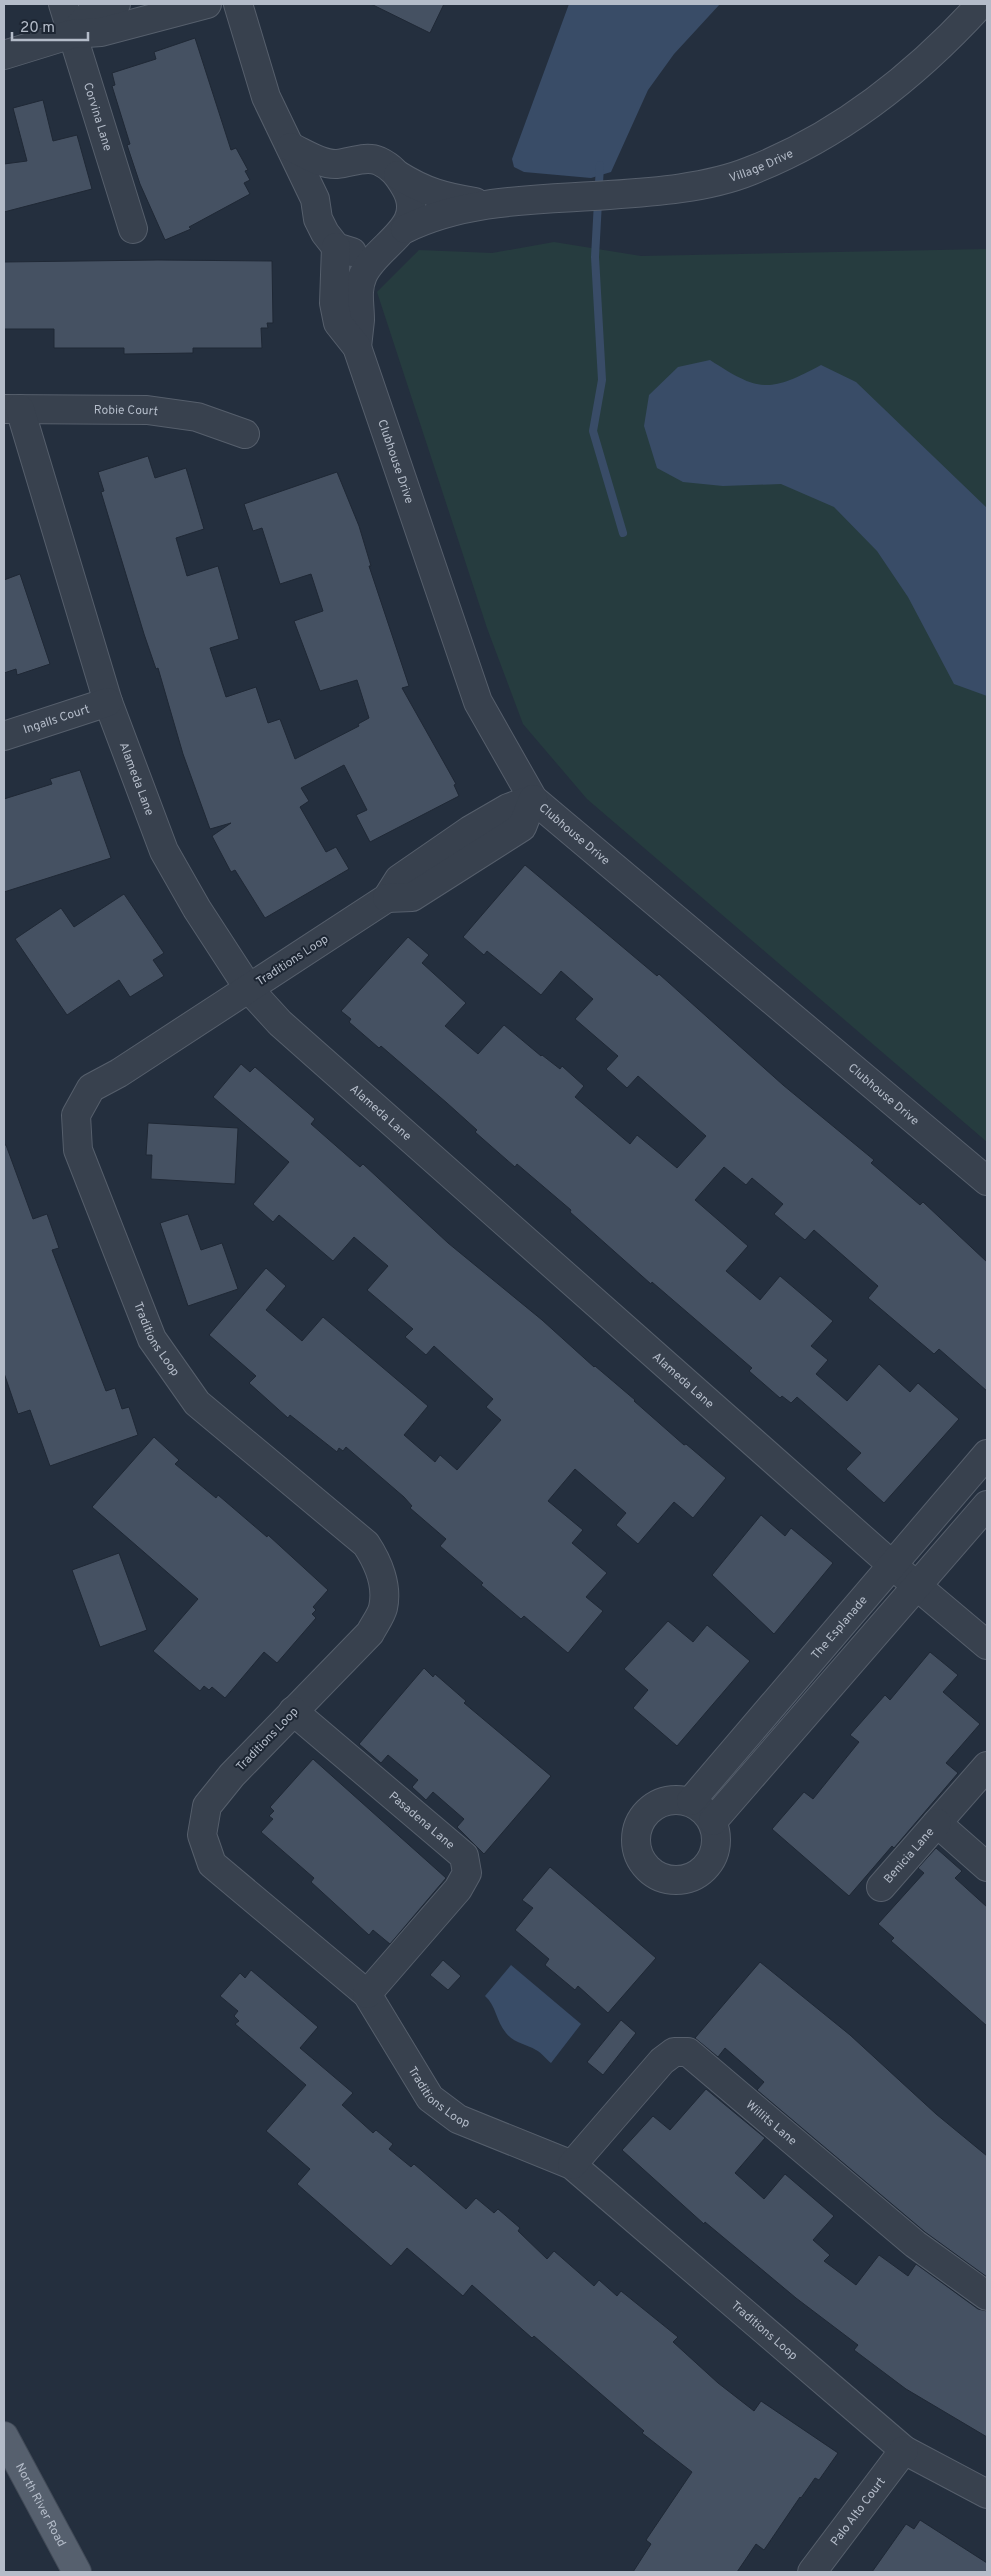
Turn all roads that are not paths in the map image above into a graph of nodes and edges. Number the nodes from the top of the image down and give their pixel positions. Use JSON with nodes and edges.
{"nodes":[{"id":1,"x":63,"y":4,"type":"edge"},
{"id":2,"x":116,"y":4,"type":"edge"},
{"id":3,"x":207,"y":4,"type":"edge"},
{"id":4,"x":238,"y":4,"type":"edge"},
{"id":5,"x":981,"y":4,"type":"edge"},
{"id":6,"x":72,"y":34,"type":"junction"},
{"id":7,"x":4,"y":55,"type":"edge"},
{"id":8,"x":291,"y":147,"type":"junction"},
{"id":9,"x":336,"y":164,"type":"junction"},
{"id":10,"x":398,"y":176,"type":"junction"},
{"id":11,"x":315,"y":199,"type":"junction"},
{"id":12,"x":488,"y":204,"type":"junction"},
{"id":13,"x":133,"y":229,"type":"dead end"},
{"id":14,"x":405,"y":229,"type":"junction"},
{"id":15,"x":336,"y":247,"type":"junction"},
{"id":16,"x":379,"y":251,"type":"junction"},
{"id":17,"x":357,"y":347,"type":"junction"},
{"id":18,"x":12,"y":409,"type":"edge"},
{"id":19,"x":245,"y":434,"type":"dead end"},
{"id":20,"x":108,"y":702,"type":"junction"},
{"id":21,"x":4,"y":736,"type":"edge"},
{"id":22,"x":534,"y":799,"type":"junction"},
{"id":23,"x":249,"y":989,"type":"junction"},
{"id":24,"x":987,"y":1181,"type":"edge"},
{"id":25,"x":987,"y":1454,"type":"edge"},
{"id":26,"x":987,"y":1505,"type":"edge"},
{"id":27,"x":892,"y":1565,"type":"junction"},
{"id":28,"x":917,"y":1585,"type":"junction"},
{"id":29,"x":987,"y":1645,"type":"edge"},
{"id":30,"x":293,"y":1711,"type":"junction"},
{"id":31,"x":987,"y":1766,"type":"edge"},
{"id":32,"x":691,"y":1801,"type":"junction"},
{"id":33,"x":713,"y":1821,"type":"junction"},
{"id":34,"x":937,"y":1823,"type":"junction"},
{"id":35,"x":987,"y":1867,"type":"edge"},
{"id":36,"x":881,"y":1887,"type":"dead end"},
{"id":37,"x":367,"y":1994,"type":"junction"},
{"id":38,"x":572,"y":2165,"type":"junction"},
{"id":39,"x":987,"y":2296,"type":"edge"},
{"id":40,"x":4,"y":2436,"type":"edge"},
{"id":41,"x":904,"y":2450,"type":"junction"},
{"id":42,"x":987,"y":2494,"type":"edge"},
{"id":43,"x":77,"y":2572,"type":"edge"},
{"id":44,"x":812,"y":2572,"type":"edge"}],
"edges":[{"from":1,"to":6,"type":"street","name":"Corvina Lane"},
{"from":2,"to":6,"type":"street"},
{"from":3,"to":6,"type":"street"},
{"from":4,"to":8,"type":"street"},
{"from":5,"to":12,"type":"street","name":"Village Drive"},
{"from":6,"to":7,"type":"street"},
{"from":6,"to":13,"type":"street","name":"Corvina Lane"},
{"from":8,"to":9,"type":"street"},
{"from":8,"to":11,"type":"street"},
{"from":9,"to":10,"type":"street"},
{"from":9,"to":11,"type":"street"},
{"from":10,"to":12,"type":"street","name":"Village Drive"},
{"from":10,"to":14,"type":"street"},
{"from":11,"to":15,"type":"street"},
{"from":12,"to":14,"type":"street","name":"Village Drive"},
{"from":14,"to":16,"type":"street","name":"Clubhouse Drive"},
{"from":15,"to":16,"type":"street"},
{"from":15,"to":17,"type":"street","name":"Clubhouse Drive"},
{"from":16,"to":17,"type":"street","name":"Clubhouse Drive"},
{"from":17,"to":22,"type":"street","name":"Clubhouse Drive"},
{"from":18,"to":19,"type":"street","name":"Robie Court"},
{"from":18,"to":20,"type":"street","name":"Alameda Lane"},
{"from":20,"to":21,"type":"street","name":"Ingalls Court"},
{"from":20,"to":23,"type":"street","name":"Alameda Lane"},
{"from":22,"to":23,"type":"street","name":"Traditions Loop"},
{"from":22,"to":24,"type":"street","name":"Clubhouse Drive"},
{"from":23,"to":27,"type":"street","name":"Alameda Lane"},
{"from":23,"to":30,"type":"street","name":"Traditions Loop"},
{"from":25,"to":27,"type":"street","name":"The Esplanade"},
{"from":26,"to":28,"type":"street"},
{"from":27,"to":28,"type":"street","name":"Alameda Lane"},
{"from":27,"to":32,"type":"street","name":"The Esplanade"},
{"from":28,"to":29,"type":"street","name":"Alameda Lane"},
{"from":28,"to":33,"type":"street"},
{"from":30,"to":37,"type":"street","name":"Traditions Loop"},
{"from":30,"to":37,"type":"street","name":"Pasadena Lane"},
{"from":31,"to":34,"type":"street","name":"Benicia Lane"},
{"from":32,"to":33,"type":"street"},
{"from":32,"to":33,"type":"street"},
{"from":34,"to":35,"type":"street","name":"Benicia Lane"},
{"from":34,"to":36,"type":"street","name":"Benicia Lane"},
{"from":37,"to":38,"type":"street","name":"Traditions Loop"},
{"from":38,"to":39,"type":"street","name":"Willits Lane"},
{"from":38,"to":41,"type":"street","name":"Traditions Loop"},
{"from":40,"to":43,"type":"main road","name":"North River Road"},
{"from":41,"to":42,"type":"street","name":"Traditions Loop"},
{"from":41,"to":44,"type":"street","name":"Palo Alto Court"}]}
